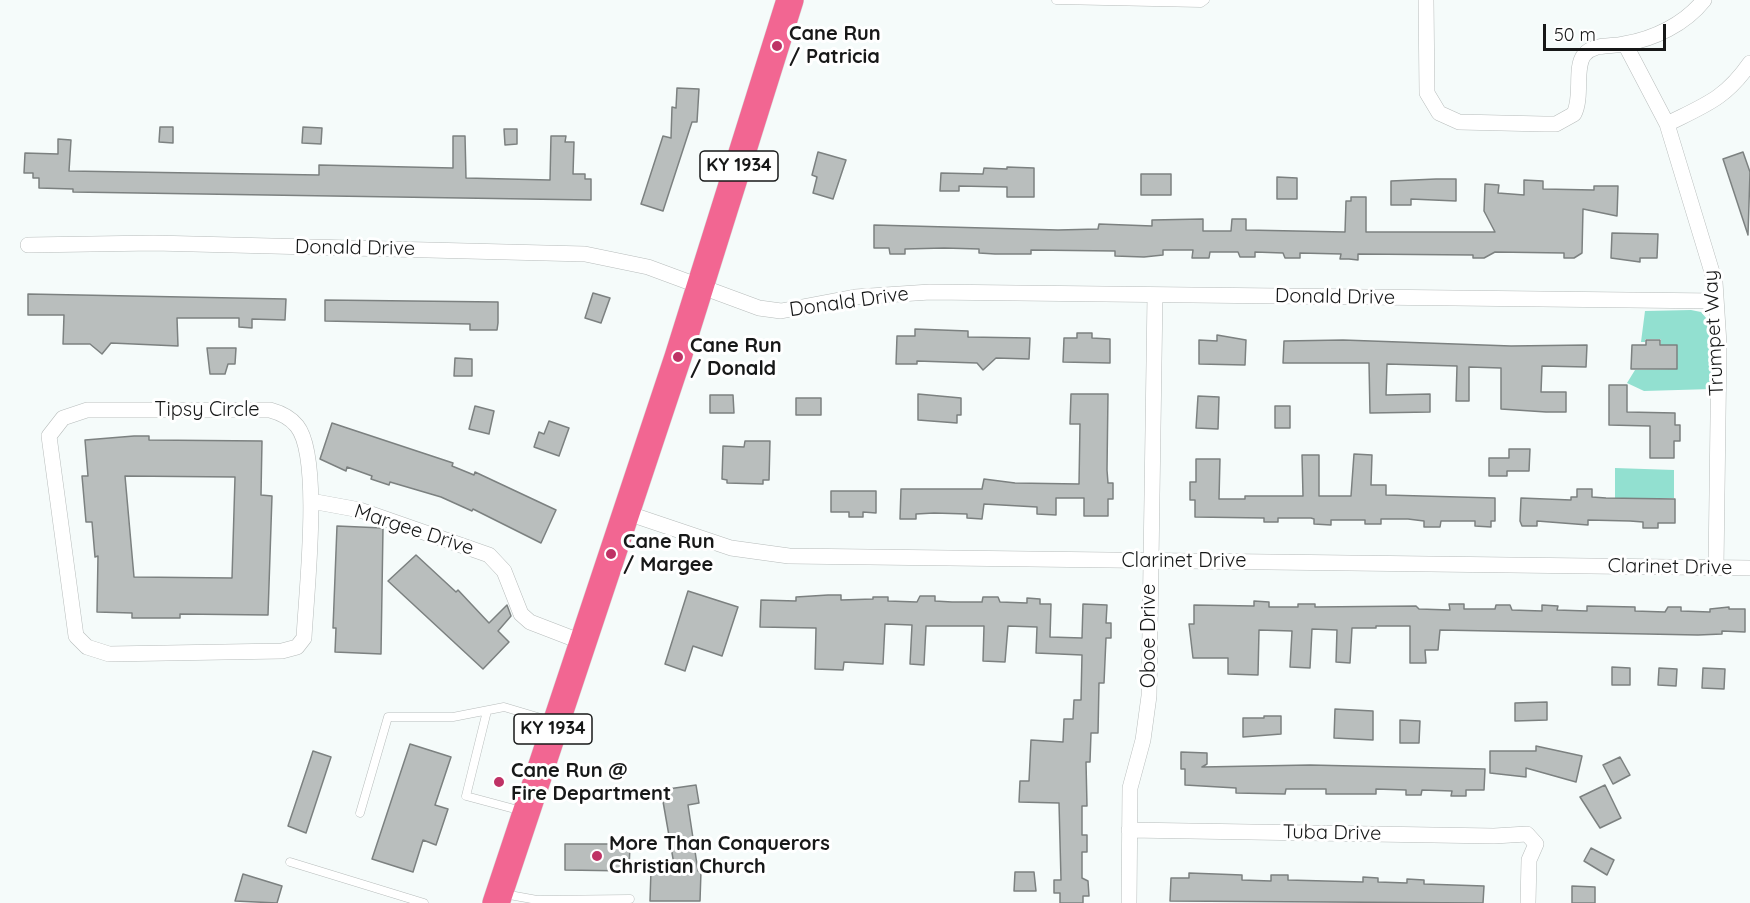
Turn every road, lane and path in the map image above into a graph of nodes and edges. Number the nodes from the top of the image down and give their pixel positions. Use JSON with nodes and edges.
{"nodes":[{"id":1,"x":790,"y":0,"type":"edge"},
{"id":2,"x":1056,"y":0,"type":"edge"},
{"id":3,"x":1205,"y":0,"type":"edge"},
{"id":4,"x":1426,"y":0,"type":"edge"},
{"id":5,"x":1704,"y":0,"type":"edge"},
{"id":6,"x":1625,"y":44,"type":"junction"},
{"id":7,"x":1750,"y":63,"type":"edge"},
{"id":8,"x":1667,"y":124,"type":"junction"},
{"id":9,"x":28,"y":245,"type":"dead end"},
{"id":10,"x":700,"y":286,"type":"junction"},
{"id":11,"x":1155,"y":295,"type":"junction"},
{"id":12,"x":1716,"y":301,"type":"junction"},
{"id":13,"x":311,"y":501,"type":"junction"},
{"id":14,"x":624,"y":512,"type":"junction"},
{"id":15,"x":1150,"y":561,"type":"junction"},
{"id":16,"x":1716,"y":567,"type":"junction"},
{"id":17,"x":1750,"y":568,"type":"edge"},
{"id":18,"x":582,"y":642,"type":"junction"},
{"id":19,"x":488,"y":711,"type":"junction"},
{"id":20,"x":556,"y":722,"type":"junction"},
{"id":21,"x":360,"y":813,"type":"dead end"},
{"id":22,"x":526,"y":813,"type":"junction"},
{"id":23,"x":1129,"y":830,"type":"junction"},
{"id":24,"x":290,"y":862,"type":"dead end"},
{"id":25,"x":498,"y":898,"type":"edge"},
{"id":26,"x":630,"y":899,"type":"dead end"},
{"id":27,"x":424,"y":903,"type":"edge"},
{"id":28,"x":1129,"y":903,"type":"edge"},
{"id":29,"x":1528,"y":903,"type":"edge"}],
"edges":[{"from":1,"to":10,"type":"highway","number":"KY 1934"},
{"from":2,"to":3,"type":"lane"},
{"from":4,"to":6,"type":"street"},
{"from":5,"to":6,"type":"street"},
{"from":6,"to":8,"type":"street","name":"Trumpet Way"},
{"from":7,"to":8,"type":"street"},
{"from":8,"to":12,"type":"street","name":"Trumpet Way"},
{"from":9,"to":10,"type":"street","name":"Donald Drive"},
{"from":10,"to":11,"type":"street","name":"Donald Drive"},
{"from":10,"to":14,"type":"highway","number":"KY 1934"},
{"from":11,"to":12,"type":"street","name":"Donald Drive"},
{"from":11,"to":15,"type":"street","name":"Oboe Drive"},
{"from":12,"to":16,"type":"street","name":"Trumpet Way"},
{"from":13,"to":13,"type":"street","name":"Tipsy Circle"},
{"from":13,"to":18,"type":"street","name":"Margee Drive"},
{"from":14,"to":15,"type":"street","name":"Clarinet Drive"},
{"from":14,"to":18,"type":"highway","number":"KY 1934"},
{"from":15,"to":16,"type":"street","name":"Clarinet Drive"},
{"from":15,"to":23,"type":"street","name":"Oboe Drive"},
{"from":16,"to":17,"type":"street","name":"Clarinet Drive"},
{"from":18,"to":20,"type":"highway","number":"KY 1934"},
{"from":19,"to":20,"type":"lane"},
{"from":19,"to":21,"type":"lane"},
{"from":19,"to":22,"type":"lane"},
{"from":20,"to":22,"type":"highway","number":"KY 1934"},
{"from":22,"to":25,"type":"highway","number":"KY 1934"},
{"from":23,"to":28,"type":"street","name":"Oboe Drive"},
{"from":23,"to":29,"type":"street","name":"Tuba Drive"},
{"from":24,"to":27,"type":"lane"},
{"from":25,"to":26,"type":"lane"}]}
